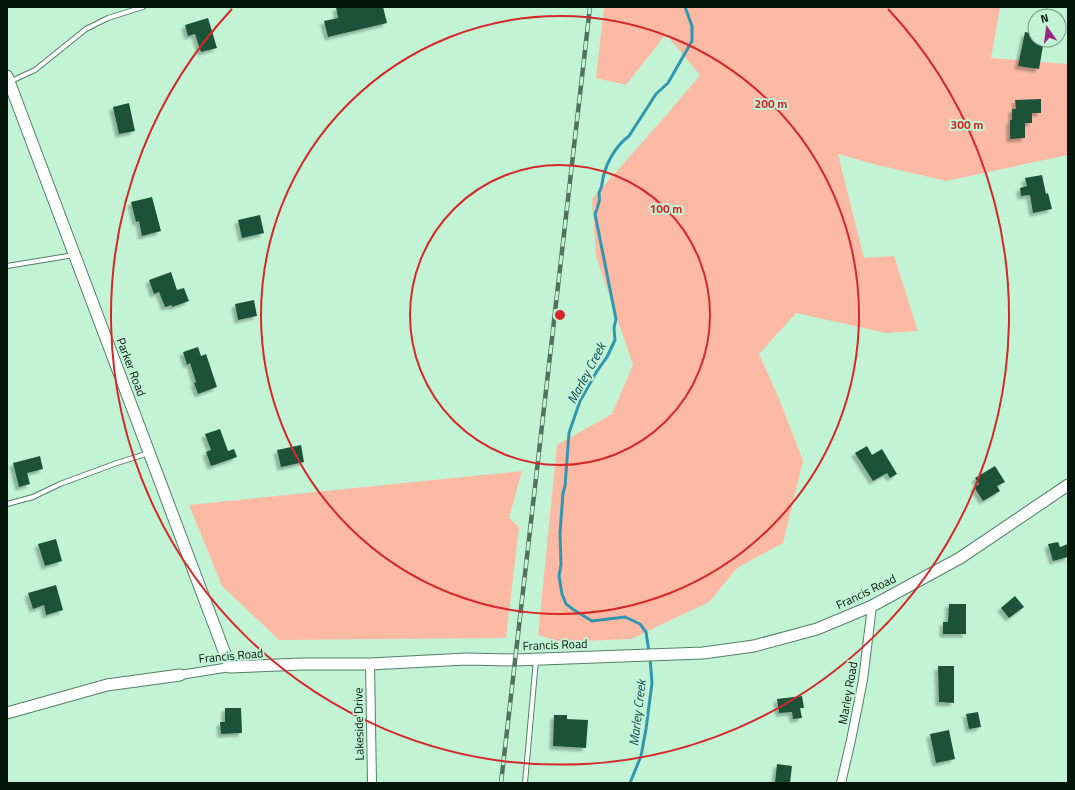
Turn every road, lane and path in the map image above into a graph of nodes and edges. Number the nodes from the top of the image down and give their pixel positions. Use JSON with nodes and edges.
{"nodes":[{"id":1,"x":143,"y":7,"type":"edge"},
{"id":2,"x":8,"y":79,"type":"edge"},
{"id":3,"x":74,"y":255,"type":"junction"},
{"id":4,"x":7,"y":266,"type":"edge"},
{"id":5,"x":149,"y":453,"type":"junction"},
{"id":6,"x":1068,"y":486,"type":"edge"},
{"id":7,"x":7,"y":504,"type":"edge"},
{"id":8,"x":872,"y":606,"type":"junction"},
{"id":9,"x":536,"y":659,"type":"junction"},
{"id":10,"x":370,"y":664,"type":"junction"},
{"id":11,"x":230,"y":667,"type":"junction"},
{"id":12,"x":180,"y":675,"type":"joint"},
{"id":13,"x":7,"y":712,"type":"edge"},
{"id":14,"x":372,"y":783,"type":"edge"},
{"id":15,"x":525,"y":783,"type":"edge"},
{"id":16,"x":841,"y":783,"type":"edge"}],
"edges":[{"from":1,"to":2,"type":"lane"},
{"from":2,"to":3,"type":"street","name":"Parker Road"},
{"from":3,"to":4,"type":"lane"},
{"from":3,"to":5,"type":"street","name":"Parker Road"},
{"from":5,"to":7,"type":"lane"},
{"from":5,"to":11,"type":"street","name":"Parker Road"},
{"from":6,"to":8,"type":"street","name":"Francis Road"},
{"from":8,"to":9,"type":"street","name":"Francis Road"},
{"from":8,"to":16,"type":"street","name":"Marley Road"},
{"from":9,"to":10,"type":"street","name":"Francis Road"},
{"from":9,"to":15,"type":"lane"},
{"from":10,"to":11,"type":"street","name":"Francis Road"},
{"from":10,"to":14,"type":"street","name":"Lakeside Drive"},
{"from":11,"to":12,"type":"street","name":"Francis Road"},
{"from":12,"to":13,"type":"street","name":"Francis Road"}]}
